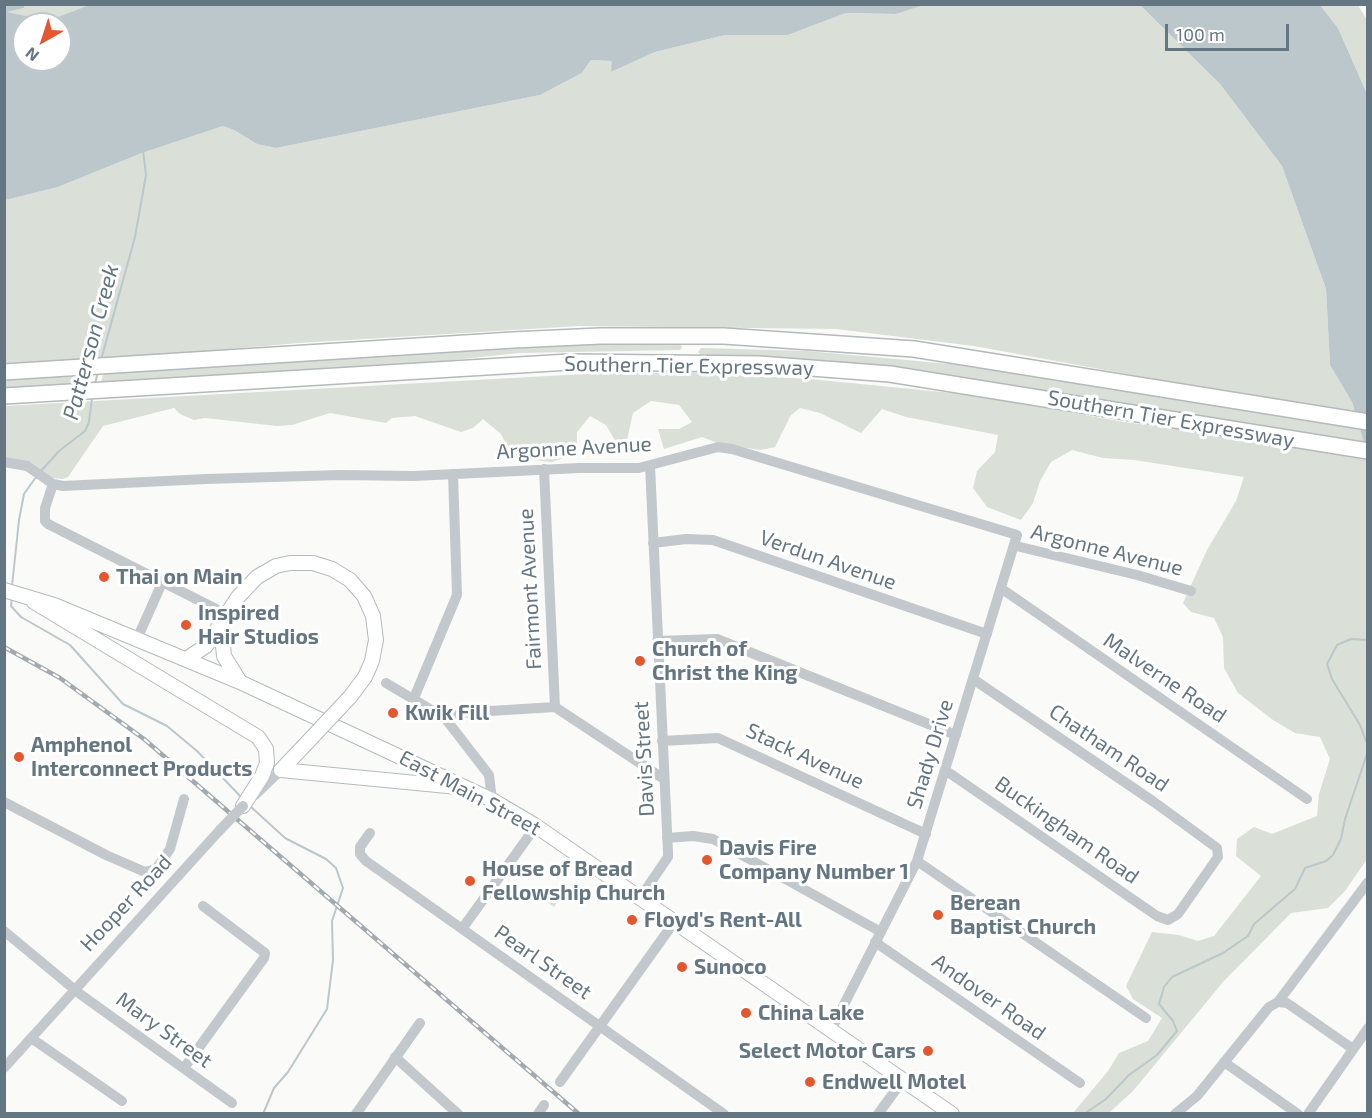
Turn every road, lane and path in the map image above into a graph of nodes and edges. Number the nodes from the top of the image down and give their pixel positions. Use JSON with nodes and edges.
{"nodes":[{"id":1,"x":4,"y":372,"type":"edge"},
{"id":2,"x":4,"y":396,"type":"edge"},
{"id":3,"x":1368,"y":423,"type":"edge"},
{"id":4,"x":1368,"y":451,"type":"edge"},
{"id":5,"x":4,"y":462,"type":"edge"},
{"id":6,"x":650,"y":466,"type":"junction"},
{"id":7,"x":544,"y":469,"type":"junction"},
{"id":8,"x":453,"y":474,"type":"junction"},
{"id":9,"x":53,"y":484,"type":"junction"},
{"id":10,"x":653,"y":543,"type":"junction"},
{"id":11,"x":1016,"y":546,"type":"junction"},
{"id":12,"x":162,"y":583,"type":"junction"},
{"id":13,"x":1002,"y":589,"type":"junction"},
{"id":14,"x":5,"y":590,"type":"edge"},
{"id":15,"x":1191,"y":591,"type":"dead end"},
{"id":16,"x":22,"y":594,"type":"junction"},
{"id":17,"x":216,"y":609,"type":"dead end"},
{"id":18,"x":221,"y":626,"type":"junction"},
{"id":19,"x":987,"y":634,"type":"junction"},
{"id":20,"x":137,"y":639,"type":"junction"},
{"id":21,"x":657,"y":641,"type":"junction"},
{"id":22,"x":186,"y":659,"type":"junction"},
{"id":23,"x":973,"y":679,"type":"junction"},
{"id":24,"x":240,"y":681,"type":"junction"},
{"id":25,"x":386,"y":683,"type":"dead end"},
{"id":26,"x":414,"y":698,"type":"junction"},
{"id":27,"x":555,"y":707,"type":"junction"},
{"id":28,"x":445,"y":718,"type":"junction"},
{"id":29,"x":956,"y":735,"type":"junction"},
{"id":30,"x":662,"y":741,"type":"junction"},
{"id":31,"x":281,"y":770,"type":"junction"},
{"id":32,"x":945,"y":770,"type":"junction"},
{"id":33,"x":664,"y":779,"type":"junction"},
{"id":34,"x":262,"y":783,"type":"junction"},
{"id":35,"x":468,"y":788,"type":"junction"},
{"id":36,"x":184,"y":799,"type":"dead end"},
{"id":37,"x":1307,"y":799,"type":"dead end"},
{"id":38,"x":492,"y":800,"type":"junction"},
{"id":39,"x":4,"y":802,"type":"edge"},
{"id":40,"x":243,"y":806,"type":"joint"},
{"id":41,"x":536,"y":826,"type":"junction"},
{"id":42,"x":370,"y":833,"type":"dead end"},
{"id":43,"x":926,"y":834,"type":"junction"},
{"id":44,"x":667,"y":838,"type":"junction"},
{"id":45,"x":917,"y":861,"type":"junction"},
{"id":46,"x":1368,"y":882,"type":"edge"},
{"id":47,"x":640,"y":898,"type":"junction"},
{"id":48,"x":203,"y":906,"type":"dead end"},
{"id":49,"x":1168,"y":920,"type":"joint"},
{"id":50,"x":675,"y":921,"type":"junction"},
{"id":51,"x":462,"y":928,"type":"junction"},
{"id":52,"x":4,"y":931,"type":"edge"},
{"id":53,"x":881,"y":932,"type":"junction"},
{"id":54,"x":876,"y":942,"type":"junction"},
{"id":55,"x":74,"y":989,"type":"junction"},
{"id":56,"x":1278,"y":1002,"type":"junction"},
{"id":57,"x":1146,"y":1018,"type":"dead end"},
{"id":58,"x":420,"y":1023,"type":"dead end"},
{"id":59,"x":600,"y":1026,"type":"junction"},
{"id":60,"x":1368,"y":1028,"type":"edge"},
{"id":61,"x":831,"y":1030,"type":"junction"},
{"id":62,"x":31,"y":1038,"type":"junction"},
{"id":63,"x":1353,"y":1049,"type":"junction"},
{"id":64,"x":395,"y":1058,"type":"junction"},
{"id":65,"x":1224,"y":1062,"type":"junction"},
{"id":66,"x":4,"y":1068,"type":"edge"},
{"id":67,"x":184,"y":1068,"type":"junction"},
{"id":68,"x":903,"y":1080,"type":"junction"},
{"id":69,"x":560,"y":1082,"type":"dead end"},
{"id":70,"x":1080,"y":1083,"type":"dead end"},
{"id":71,"x":122,"y":1101,"type":"dead end"},
{"id":72,"x":232,"y":1103,"type":"dead end"},
{"id":73,"x":356,"y":1113,"type":"edge"},
{"id":74,"x":458,"y":1113,"type":"edge"},
{"id":75,"x":724,"y":1113,"type":"edge"},
{"id":76,"x":878,"y":1113,"type":"edge"},
{"id":77,"x":952,"y":1113,"type":"edge"},
{"id":78,"x":1175,"y":1113,"type":"edge"},
{"id":79,"x":1298,"y":1113,"type":"edge"},
{"id":80,"x":1308,"y":1113,"type":"edge"}],
"edges":[{"from":1,"to":3,"type":"highway","name":"Southern Tier Expressway"},
{"from":2,"to":4,"type":"highway","name":"Southern Tier Expressway"},
{"from":5,"to":9,"type":"street"},
{"from":6,"to":7,"type":"street","name":"Argonne Avenue"},
{"from":6,"to":10,"type":"street","name":"Davis Street"},
{"from":6,"to":11,"type":"street","name":"Argonne Avenue"},
{"from":7,"to":8,"type":"street","name":"Argonne Avenue"},
{"from":7,"to":27,"type":"street","name":"Fairmont Avenue"},
{"from":8,"to":9,"type":"street","name":"Argonne Avenue"},
{"from":8,"to":26,"type":"street"},
{"from":9,"to":12,"type":"street"},
{"from":10,"to":19,"type":"street","name":"Verdun Avenue"},
{"from":10,"to":21,"type":"street","name":"Davis Street"},
{"from":11,"to":13,"type":"street","name":"Shady Drive"},
{"from":11,"to":15,"type":"street","name":"Argonne Avenue"},
{"from":12,"to":17,"type":"street"},
{"from":12,"to":20,"type":"street"},
{"from":13,"to":19,"type":"street","name":"Shady Drive"},
{"from":13,"to":37,"type":"street","name":"Malverne Road"},
{"from":14,"to":16,"type":"main road","name":"East Main Street"},
{"from":16,"to":20,"type":"main road","name":"East Main Street"},
{"from":16,"to":34,"type":"main road"},
{"from":18,"to":22,"type":"main road"},
{"from":18,"to":24,"type":"main road"},
{"from":18,"to":31,"type":"main road","bridge":true},
{"from":19,"to":23,"type":"street","name":"Shady Drive"},
{"from":20,"to":22,"type":"main road","name":"East Main Street"},
{"from":21,"to":29,"type":"street"},
{"from":21,"to":30,"type":"street","name":"Davis Street"},
{"from":22,"to":24,"type":"main road","name":"East Main Street"},
{"from":23,"to":29,"type":"street","name":"Shady Drive"},
{"from":23,"to":49,"type":"street","name":"Chatham Road"},
{"from":24,"to":35,"type":"main road","name":"East Main Street"},
{"from":25,"to":26,"type":"street"},
{"from":26,"to":28,"type":"street"},
{"from":27,"to":28,"type":"street"},
{"from":27,"to":33,"type":"street"},
{"from":28,"to":38,"type":"street"},
{"from":29,"to":32,"type":"street","name":"Shady Drive"},
{"from":30,"to":33,"type":"street","name":"Davis Street"},
{"from":30,"to":43,"type":"street","name":"Stack Avenue"},
{"from":31,"to":34,"type":"street"},
{"from":31,"to":35,"type":"main road"},
{"from":32,"to":43,"type":"street","name":"Shady Drive"},
{"from":32,"to":49,"type":"street","name":"Buckingham Road"},
{"from":33,"to":44,"type":"street","name":"Davis Street"},
{"from":34,"to":40,"type":"main road"},
{"from":35,"to":38,"type":"main road","name":"East Main Street"},
{"from":36,"to":39,"type":"street"},
{"from":38,"to":41,"type":"main road","name":"East Main Street"},
{"from":40,"to":55,"type":"street","name":"Hooper Road","bridge":true},
{"from":41,"to":47,"type":"main road","name":"East Main Street"},
{"from":41,"to":51,"type":"street"},
{"from":42,"to":51,"type":"street","name":"Pearl Street"},
{"from":43,"to":45,"type":"street","name":"Shady Drive"},
{"from":44,"to":47,"type":"street","name":"Davis Street"},
{"from":44,"to":53,"type":"street"},
{"from":45,"to":53,"type":"street","name":"Shady Drive"},
{"from":45,"to":57,"type":"street"},
{"from":46,"to":56,"type":"street"},
{"from":47,"to":50,"type":"main road","name":"East Main Street"},
{"from":48,"to":67,"type":"street"},
{"from":50,"to":59,"type":"street"},
{"from":50,"to":61,"type":"main road","name":"East Main Street"},
{"from":51,"to":59,"type":"street","name":"Pearl Street"},
{"from":52,"to":55,"type":"street","name":"Mary Street"},
{"from":53,"to":54,"type":"street","name":"Shady Drive"},
{"from":54,"to":61,"type":"street","name":"Shady Drive"},
{"from":54,"to":70,"type":"street","name":"Andover Road"},
{"from":55,"to":62,"type":"street","name":"Hooper Road"},
{"from":55,"to":67,"type":"street","name":"Mary Street"},
{"from":56,"to":63,"type":"street"},
{"from":56,"to":65,"type":"street"},
{"from":58,"to":64,"type":"street"},
{"from":59,"to":69,"type":"street"},
{"from":59,"to":75,"type":"street","name":"Pearl Street"},
{"from":60,"to":63,"type":"street"},
{"from":61,"to":68,"type":"main road","name":"East Main Street"},
{"from":62,"to":66,"type":"street","name":"Hooper Road"},
{"from":62,"to":71,"type":"street"},
{"from":63,"to":80,"type":"street"},
{"from":64,"to":73,"type":"street"},
{"from":64,"to":74,"type":"street"},
{"from":65,"to":78,"type":"street"},
{"from":65,"to":79,"type":"street"},
{"from":67,"to":72,"type":"street","name":"Mary Street"},
{"from":68,"to":76,"type":"street"},
{"from":68,"to":77,"type":"main road","name":"East Main Street"}]}
